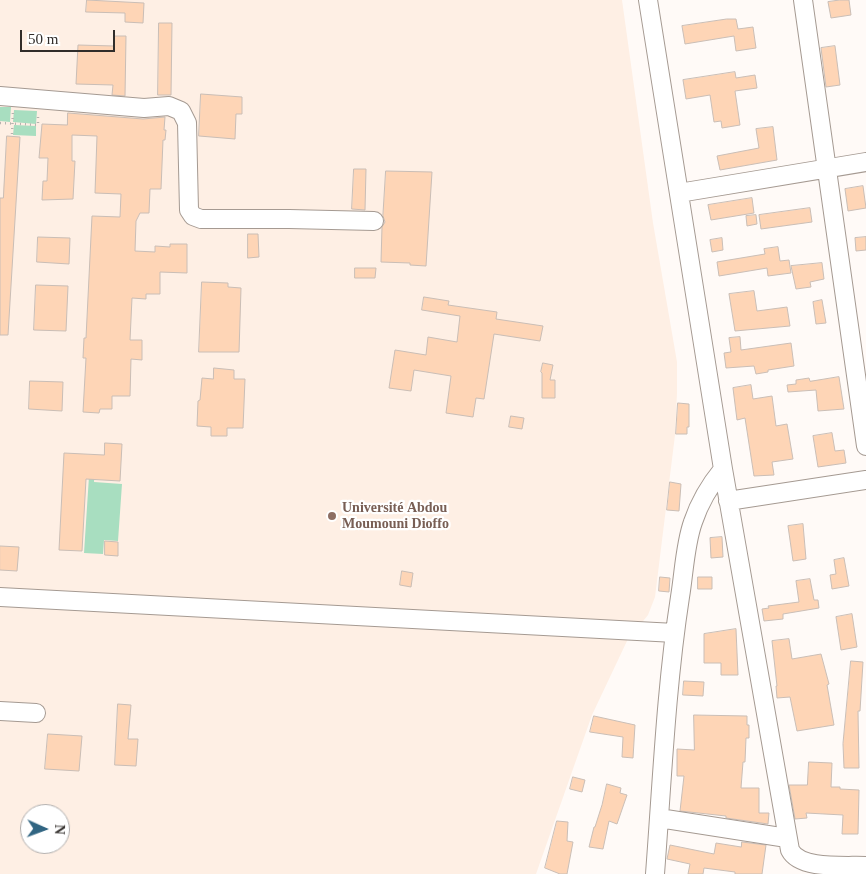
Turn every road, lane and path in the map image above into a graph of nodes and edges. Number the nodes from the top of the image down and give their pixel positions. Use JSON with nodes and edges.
{"nodes":[{"id":1,"x":648,"y":0,"type":"edge"},
{"id":2,"x":804,"y":0,"type":"edge"},
{"id":3,"x":7,"y":97,"type":"edge"},
{"id":4,"x":0,"y":123,"type":"edge"},
{"id":5,"x":12,"y":124,"type":"junction"},
{"id":6,"x":38,"y":125,"type":"dead end"},
{"id":7,"x":12,"y":134,"type":"dead end"},
{"id":8,"x":866,"y":162,"type":"edge"},
{"id":9,"x":827,"y":169,"type":"junction"},
{"id":10,"x":679,"y":193,"type":"junction"},
{"id":11,"x":374,"y":220,"type":"dead end"},
{"id":12,"x":866,"y":446,"type":"edge"},
{"id":13,"x":723,"y":469,"type":"junction"},
{"id":14,"x":866,"y":480,"type":"edge"},
{"id":15,"x":728,"y":501,"type":"junction"},
{"id":16,"x":0,"y":597,"type":"edge"},
{"id":17,"x":674,"y":633,"type":"junction"},
{"id":18,"x":0,"y":711,"type":"edge"},
{"id":19,"x":36,"y":713,"type":"dead end"},
{"id":20,"x":659,"y":818,"type":"junction"},
{"id":21,"x":787,"y":838,"type":"junction"},
{"id":22,"x":866,"y":866,"type":"edge"},
{"id":23,"x":655,"y":874,"type":"edge"}],
"edges":[{"from":1,"to":10,"type":"street"},
{"from":2,"to":9,"type":"street"},
{"from":3,"to":5,"type":"path"},
{"from":3,"to":11,"type":"street"},
{"from":4,"to":5,"type":"path"},
{"from":5,"to":6,"type":"path"},
{"from":5,"to":7,"type":"path"},
{"from":8,"to":9,"type":"street"},
{"from":9,"to":10,"type":"street"},
{"from":9,"to":12,"type":"street"},
{"from":10,"to":13,"type":"street"},
{"from":13,"to":15,"type":"street"},
{"from":13,"to":17,"type":"street"},
{"from":14,"to":15,"type":"street"},
{"from":15,"to":21,"type":"street"},
{"from":16,"to":17,"type":"street"},
{"from":17,"to":20,"type":"street"},
{"from":18,"to":19,"type":"street"},
{"from":20,"to":21,"type":"street"},
{"from":20,"to":23,"type":"street"},
{"from":21,"to":22,"type":"street"}]}
